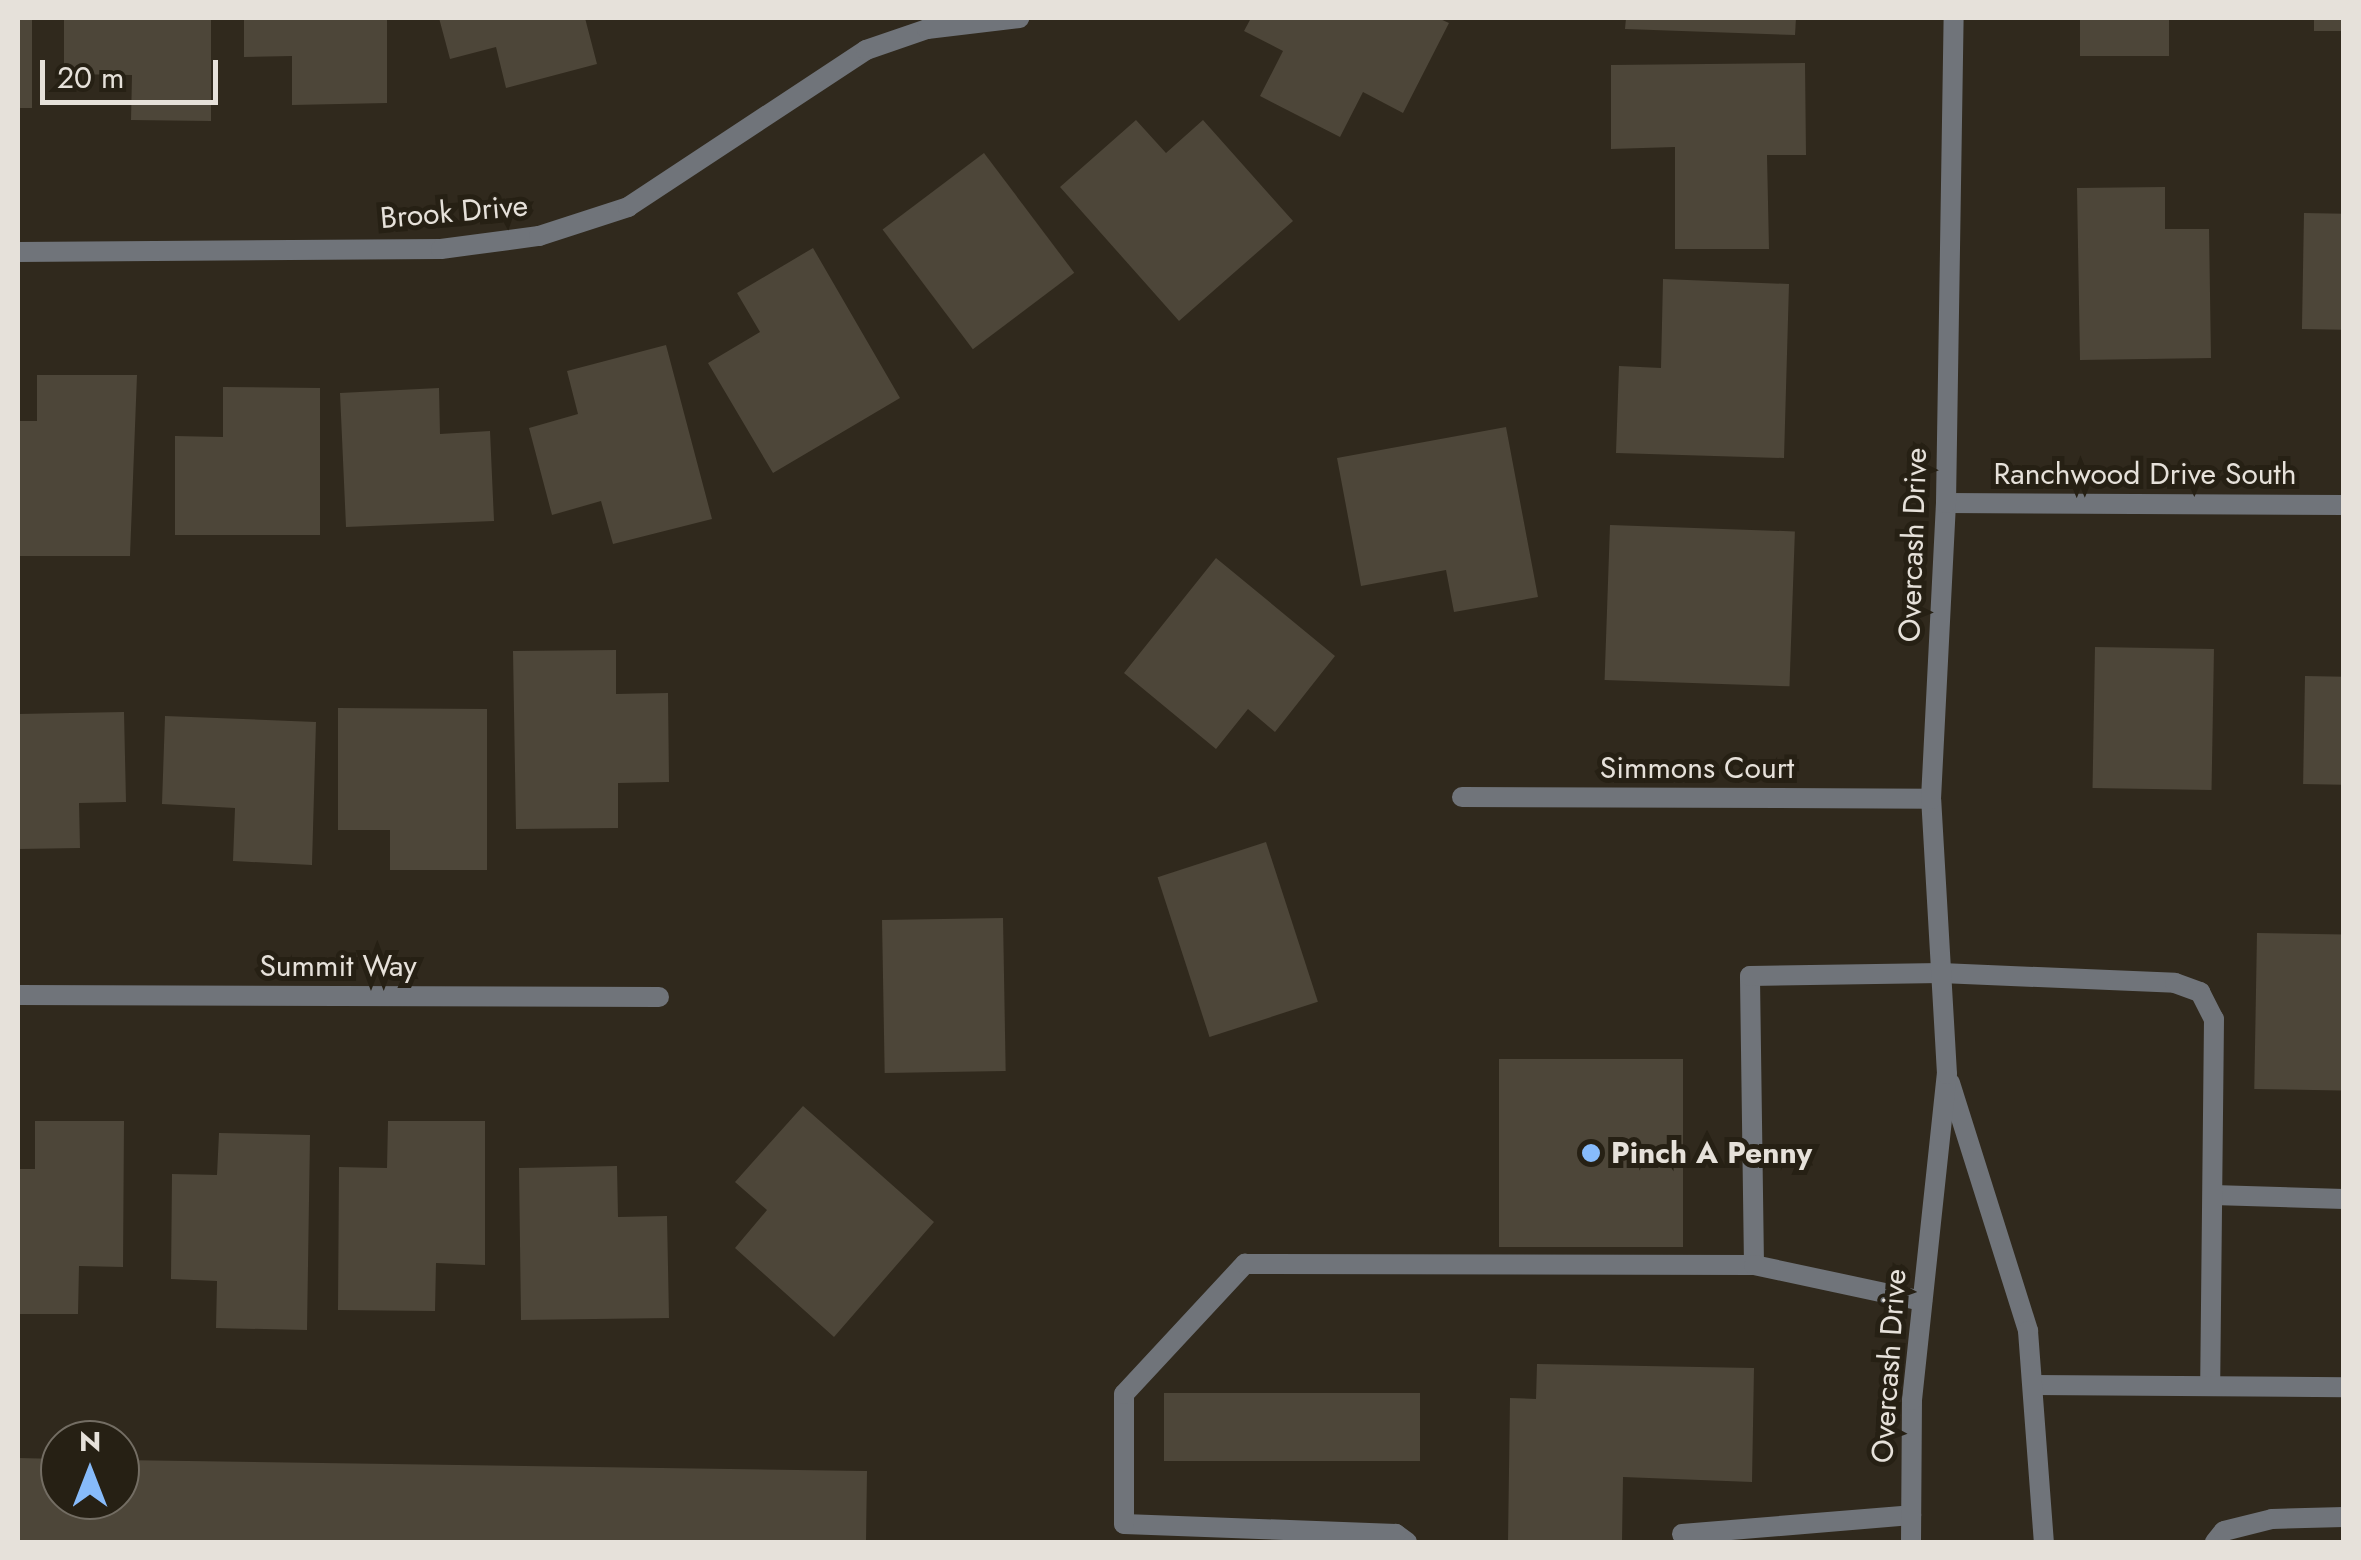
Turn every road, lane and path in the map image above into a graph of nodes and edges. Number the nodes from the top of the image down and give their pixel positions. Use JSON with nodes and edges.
{"nodes":[{"id":1,"x":1019,"y":18,"type":"edge"},
{"id":2,"x":1954,"y":18,"type":"edge"},
{"id":3,"x":18,"y":252,"type":"edge"},
{"id":4,"x":1946,"y":503,"type":"junction"},
{"id":5,"x":2344,"y":505,"type":"edge"},
{"id":6,"x":1462,"y":797,"type":"dead end"},
{"id":7,"x":1931,"y":799,"type":"junction"},
{"id":8,"x":1941,"y":973,"type":"junction"},
{"id":9,"x":18,"y":995,"type":"edge"},
{"id":10,"x":658,"y":997,"type":"dead end"},
{"id":11,"x":1947,"y":1074,"type":"junction"},
{"id":12,"x":2213,"y":1195,"type":"junction"},
{"id":13,"x":2344,"y":1198,"type":"edge"},
{"id":14,"x":1754,"y":1265,"type":"junction"},
{"id":15,"x":1922,"y":1301,"type":"junction"},
{"id":16,"x":2034,"y":1385,"type":"junction"},
{"id":17,"x":2210,"y":1386,"type":"junction"},
{"id":18,"x":2344,"y":1387,"type":"edge"},
{"id":19,"x":1911,"y":1516,"type":"junction"},
{"id":20,"x":2344,"y":1517,"type":"edge"},
{"id":21,"x":1124,"y":1524,"type":"junction"},
{"id":22,"x":1682,"y":1534,"type":"dead end"},
{"id":23,"x":1109,"y":1542,"type":"edge"},
{"id":24,"x":1407,"y":1542,"type":"edge"},
{"id":25,"x":1911,"y":1542,"type":"edge"},
{"id":26,"x":2044,"y":1542,"type":"edge"},
{"id":27,"x":2215,"y":1542,"type":"edge"}],
"edges":[{"from":1,"to":3,"type":"street","name":"Brook Drive"},
{"from":2,"to":4,"type":"street","name":"Overcash Drive"},
{"from":4,"to":5,"type":"street","name":"Ranchwood Drive South"},
{"from":4,"to":7,"type":"street","name":"Overcash Drive"},
{"from":6,"to":7,"type":"street","name":"Simmons Court"},
{"from":7,"to":8,"type":"street","name":"Overcash Drive"},
{"from":8,"to":11,"type":"street","name":"Overcash Drive"},
{"from":8,"to":12,"type":"street"},
{"from":8,"to":14,"type":"street"},
{"from":9,"to":10,"type":"street","name":"Summit Way"},
{"from":11,"to":15,"type":"street","name":"Overcash Drive"},
{"from":11,"to":16,"type":"street","name":"Overcash Drive"},
{"from":12,"to":13,"type":"street"},
{"from":12,"to":17,"type":"street"},
{"from":14,"to":15,"type":"street"},
{"from":14,"to":21,"type":"street"},
{"from":15,"to":19,"type":"street","name":"Overcash Drive"},
{"from":16,"to":17,"type":"street"},
{"from":16,"to":26,"type":"street","name":"Overcash Drive"},
{"from":17,"to":18,"type":"street"},
{"from":19,"to":22,"type":"street"},
{"from":19,"to":25,"type":"street","name":"Overcash Drive"},
{"from":20,"to":27,"type":"street"},
{"from":21,"to":23,"type":"street"},
{"from":21,"to":24,"type":"street"}]}
